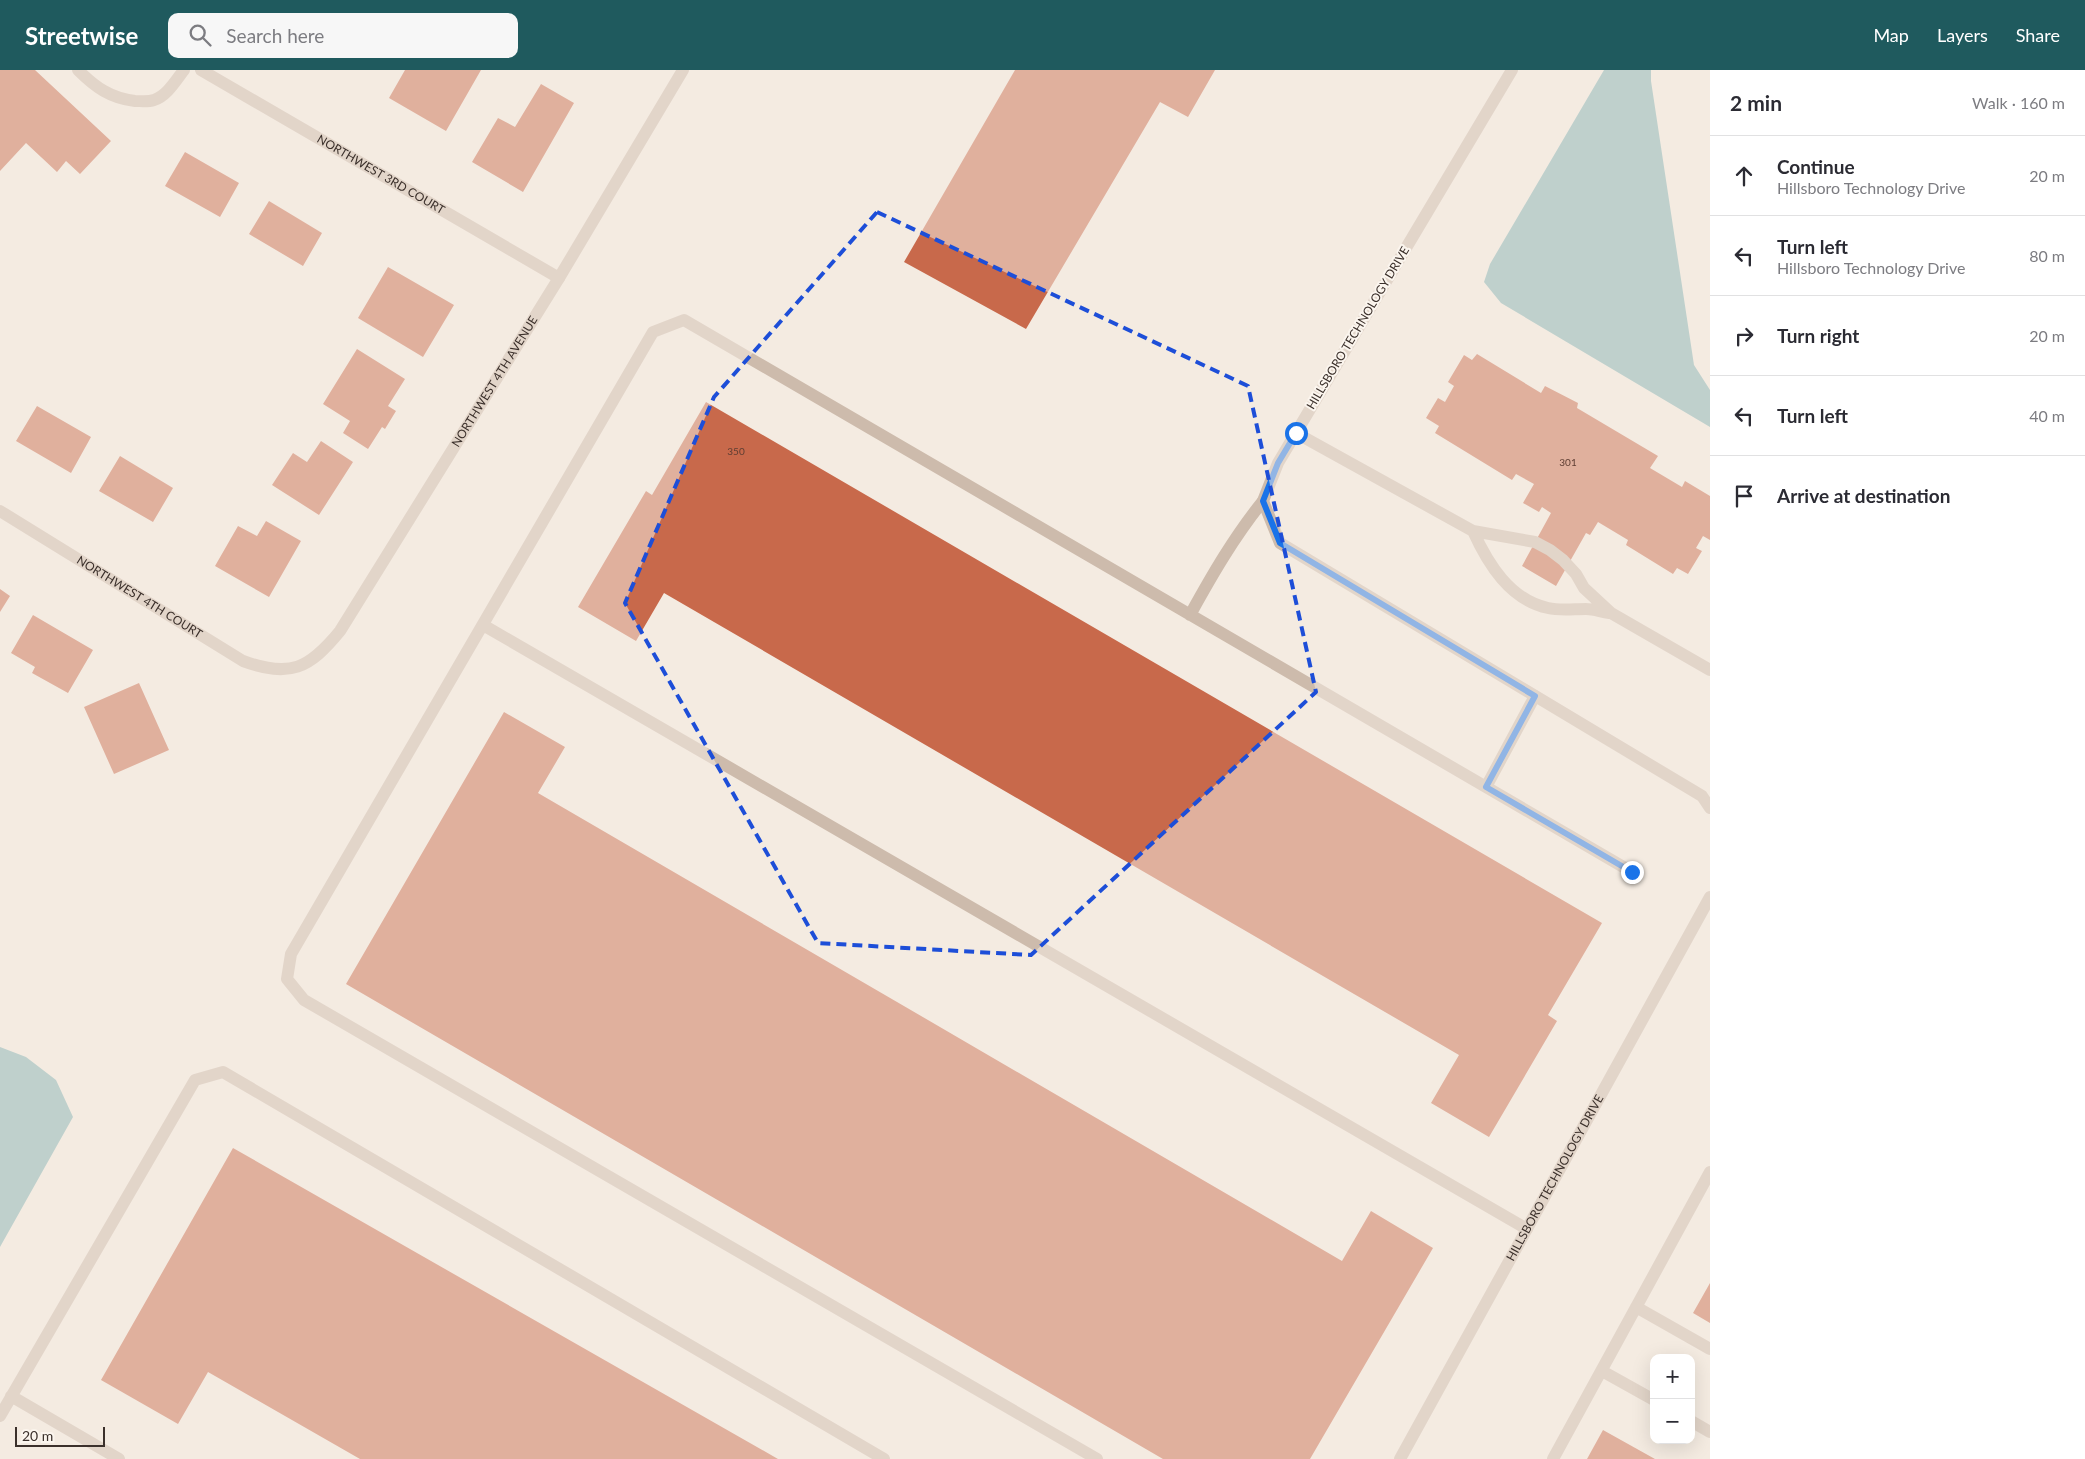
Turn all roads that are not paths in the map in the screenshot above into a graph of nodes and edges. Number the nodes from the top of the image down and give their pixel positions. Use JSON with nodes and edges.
{"nodes":[{"id":1,"x":78,"y":70,"type":"edge"},
{"id":2,"x":184,"y":70,"type":"edge"},
{"id":3,"x":201,"y":70,"type":"edge"},
{"id":4,"x":683,"y":70,"type":"edge"},
{"id":5,"x":1512,"y":70,"type":"edge"},
{"id":6,"x":559,"y":278,"type":"junction"},
{"id":7,"x":1296,"y":433,"type":"junction"},
{"id":8,"x":1263,"y":501,"type":"junction"},
{"id":9,"x":0,"y":511,"type":"edge"},
{"id":10,"x":1473,"y":531,"type":"junction"},
{"id":11,"x":1611,"y":614,"type":"junction"},
{"id":12,"x":1190,"y":615,"type":"junction"},
{"id":13,"x":483,"y":624,"type":"junction"},
{"id":14,"x":1709,"y":667,"type":"edge"},
{"id":15,"x":284,"y":671,"type":"joint"},
{"id":16,"x":1535,"y":696,"type":"junction"},
{"id":17,"x":1486,"y":787,"type":"junction"},
{"id":18,"x":1710,"y":808,"type":"edge"},
{"id":19,"x":1632,"y":872,"type":"dead end"},
{"id":20,"x":1710,"y":897,"type":"edge"},
{"id":21,"x":1710,"y":1172,"type":"edge"},
{"id":22,"x":1527,"y":1229,"type":"junction"},
{"id":23,"x":1636,"y":1307,"type":"junction"},
{"id":24,"x":1710,"y":1349,"type":"edge"},
{"id":25,"x":1602,"y":1371,"type":"junction"},
{"id":26,"x":11,"y":1396,"type":"junction"},
{"id":27,"x":1652,"y":1399,"type":"edge"},
{"id":28,"x":0,"y":1416,"type":"edge"},
{"id":29,"x":1695,"y":1423,"type":"edge"},
{"id":30,"x":1710,"y":1432,"type":"edge"},
{"id":31,"x":119,"y":1459,"type":"edge"},
{"id":32,"x":884,"y":1459,"type":"edge"},
{"id":33,"x":1097,"y":1459,"type":"edge"},
{"id":34,"x":1400,"y":1459,"type":"edge"},
{"id":35,"x":1553,"y":1459,"type":"edge"}],
"edges":[{"from":1,"to":2,"type":"street"},
{"from":3,"to":6,"type":"street","name":"NORTHWEST 3RD COURT"},
{"from":4,"to":6,"type":"street","name":"NORTHWEST 4TH AVENUE"},
{"from":5,"to":7,"type":"street","name":"HILLSBORO TECHNOLOGY DRIVE"},
{"from":6,"to":15,"type":"street","name":"NORTHWEST 4TH AVENUE"},
{"from":7,"to":8,"type":"street","name":"HILLSBORO TECHNOLOGY DRIVE"},
{"from":7,"to":10,"type":"street"},
{"from":8,"to":12,"type":"street","name":"HILLSBORO TECHNOLOGY DRIVE"},
{"from":8,"to":16,"type":"street"},
{"from":9,"to":15,"type":"street","name":"NORTHWEST 4TH COURT"},
{"from":10,"to":11,"type":"street"},
{"from":10,"to":11,"type":"street"},
{"from":11,"to":14,"type":"street"},
{"from":12,"to":13,"type":"street"},
{"from":12,"to":17,"type":"street"},
{"from":13,"to":22,"type":"street"},
{"from":13,"to":33,"type":"street"},
{"from":16,"to":17,"type":"street"},
{"from":16,"to":18,"type":"street"},
{"from":17,"to":19,"type":"street"},
{"from":20,"to":22,"type":"street","name":"HILLSBORO TECHNOLOGY DRIVE"},
{"from":21,"to":23,"type":"street"},
{"from":22,"to":34,"type":"street","name":"HILLSBORO TECHNOLOGY DRIVE"},
{"from":23,"to":24,"type":"street"},
{"from":23,"to":25,"type":"street"},
{"from":25,"to":27,"type":"street"},
{"from":25,"to":35,"type":"street"},
{"from":26,"to":28,"type":"street"},
{"from":26,"to":31,"type":"street"},
{"from":26,"to":32,"type":"street"},
{"from":29,"to":30,"type":"street"}]}
